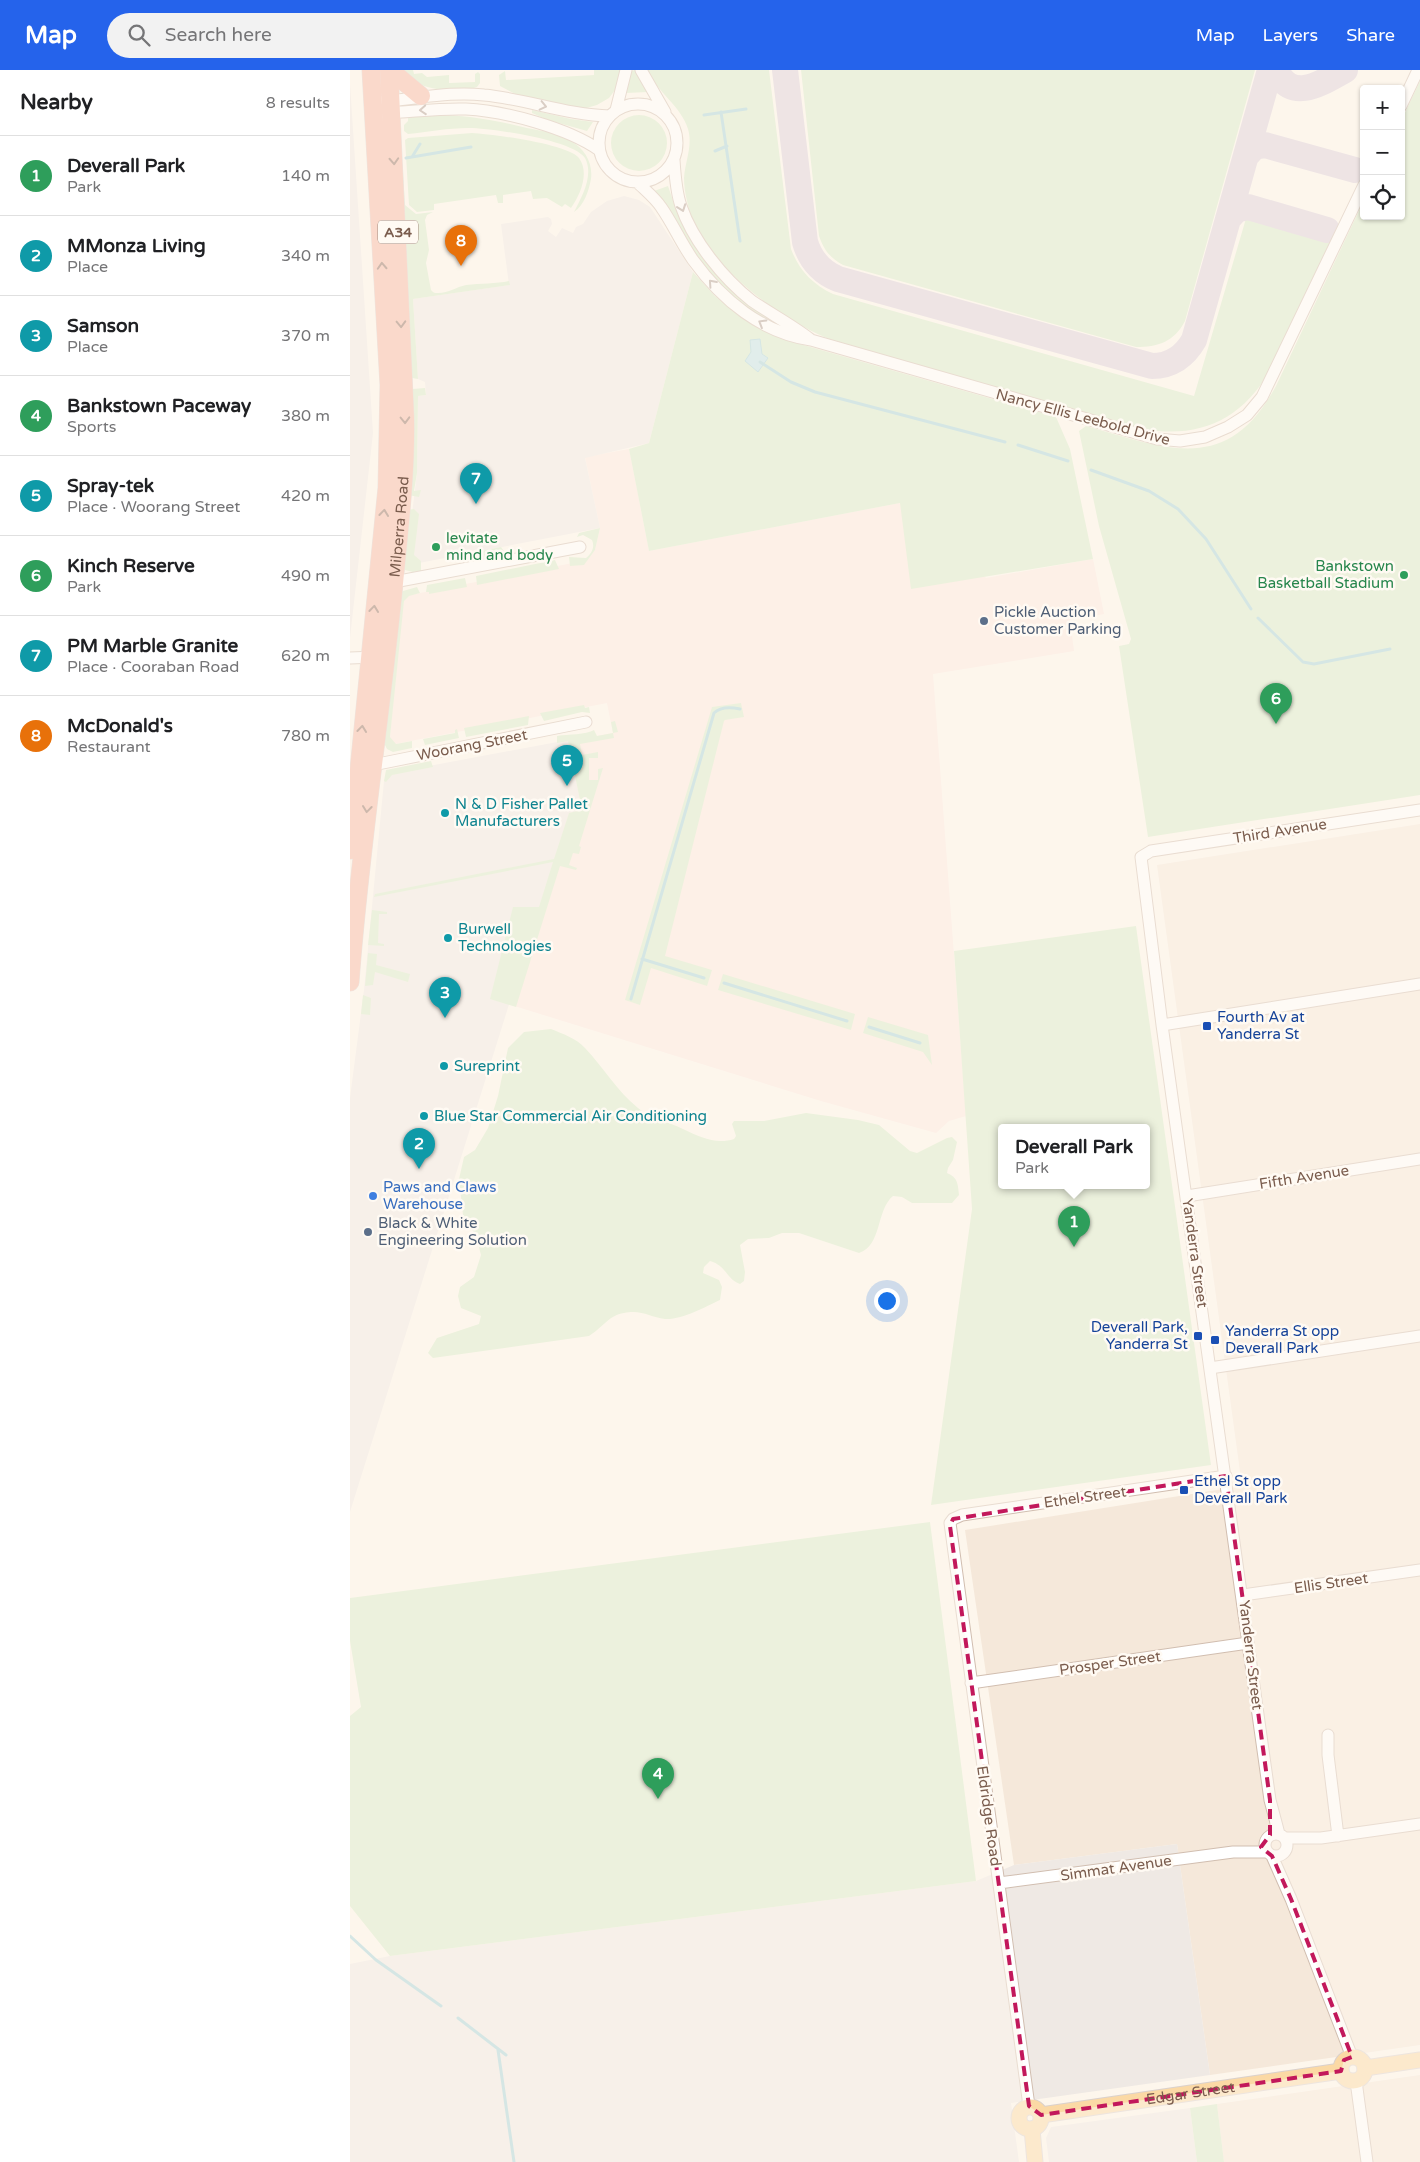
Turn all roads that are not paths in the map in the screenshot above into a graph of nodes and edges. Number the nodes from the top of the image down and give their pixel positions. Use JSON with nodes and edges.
{"nodes":[{"id":1,"x":371,"y":70,"type":"edge"},
{"id":2,"x":390,"y":70,"type":"edge"},
{"id":3,"x":626,"y":70,"type":"edge"},
{"id":4,"x":641,"y":70,"type":"edge"},
{"id":5,"x":1418,"y":70,"type":"edge"},
{"id":6,"x":421,"y":96,"type":"junction"},
{"id":7,"x":1405,"y":98,"type":"edge"},
{"id":8,"x":391,"y":107,"type":"junction"},
{"id":9,"x":373,"y":108,"type":"junction"},
{"id":10,"x":613,"y":113,"type":"junction"},
{"id":11,"x":669,"y":118,"type":"junction"},
{"id":12,"x":600,"y":150,"type":"junction"},
{"id":13,"x":674,"y":160,"type":"junction"},
{"id":14,"x":637,"y":182,"type":"junction"},
{"id":15,"x":1360,"y":193,"type":"edge"},
{"id":16,"x":811,"y":340,"type":"junction"},
{"id":17,"x":580,"y":547,"type":"dead end"},
{"id":18,"x":394,"y":582,"type":"junction"},
{"id":19,"x":368,"y":657,"type":"junction"},
{"id":20,"x":350,"y":658,"type":"edge"},
{"id":21,"x":386,"y":658,"type":"junction"},
{"id":22,"x":586,"y":722,"type":"dead end"},
{"id":23,"x":365,"y":766,"type":"junction"},
{"id":24,"x":1420,"y":810,"type":"edge"},
{"id":25,"x":350,"y":856,"type":"edge"},
{"id":26,"x":1142,"y":856,"type":"joint"},
{"id":27,"x":350,"y":982,"type":"edge"},
{"id":28,"x":1420,"y":984,"type":"edge"},
{"id":29,"x":1162,"y":1024,"type":"junction"},
{"id":30,"x":1420,"y":1159,"type":"edge"},
{"id":31,"x":1187,"y":1196,"type":"junction"},
{"id":32,"x":1420,"y":1336,"type":"edge"},
{"id":33,"x":1210,"y":1368,"type":"junction"},
{"id":34,"x":1226,"y":1476,"type":"junction"},
{"id":35,"x":950,"y":1526,"type":"joint"},
{"id":36,"x":1420,"y":1570,"type":"edge"},
{"id":37,"x":1243,"y":1596,"type":"junction"},
{"id":38,"x":1248,"y":1643,"type":"junction"},
{"id":39,"x":971,"y":1683,"type":"junction"},
{"id":40,"x":1328,"y":1735,"type":"dead end"},
{"id":41,"x":1420,"y":1824,"type":"edge"},
{"id":42,"x":1338,"y":1836,"type":"junction"},
{"id":43,"x":1275,"y":1837,"type":"junction"},
{"id":44,"x":1321,"y":1838,"type":"junction"},
{"id":45,"x":1233,"y":1852,"type":"junction"},
{"id":46,"x":1277,"y":1853,"type":"junction"},
{"id":47,"x":999,"y":1884,"type":"junction"},
{"id":48,"x":1352,"y":2057,"type":"junction"},
{"id":49,"x":1420,"y":2060,"type":"edge"},
{"id":50,"x":1365,"y":2068,"type":"junction"},
{"id":51,"x":1341,"y":2071,"type":"junction"},
{"id":52,"x":1356,"y":2081,"type":"junction"},
{"id":53,"x":1035,"y":2111,"type":"junction"},
{"id":54,"x":1032,"y":2129,"type":"junction"},
{"id":55,"x":1035,"y":2162,"type":"edge"},
{"id":56,"x":1367,"y":2162,"type":"edge"}],
"edges":[{"from":1,"to":9,"type":"highway","name":"Milperra Road","number":"A34"},
{"from":2,"to":6,"type":"highway"},
{"from":2,"to":8,"type":"highway","name":"Milperra Road","number":"A34"},
{"from":3,"to":10,"type":"street"},
{"from":4,"to":11,"type":"street"},
{"from":5,"to":7,"type":"street"},
{"from":6,"to":8,"type":"street"},
{"from":6,"to":10,"type":"street","one_way":true},
{"from":8,"to":9,"type":"street"},
{"from":12,"to":8,"type":"street","one_way":true},
{"from":8,"to":18,"type":"highway","name":"Milperra Road","number":"A34","one_way":true},
{"from":19,"to":9,"type":"highway","name":"Milperra Road","number":"A34","one_way":true},
{"from":10,"to":11,"type":"street"},
{"from":10,"to":12,"type":"street"},
{"from":11,"to":13,"type":"street"},
{"from":12,"to":14,"type":"street"},
{"from":13,"to":14,"type":"street"},
{"from":13,"to":16,"type":"street","name":"Nancy Ellis Leebold Drive","one_way":true},
{"from":16,"to":14,"type":"street","name":"Nancy Ellis Leebold Drive","one_way":true},
{"from":15,"to":16,"type":"street","name":"Nancy Ellis Leebold Drive"},
{"from":17,"to":18,"type":"street"},
{"from":18,"to":21,"type":"highway","name":"Milperra Road","number":"A34"},
{"from":19,"to":20,"type":"street"},
{"from":19,"to":21,"type":"street"},
{"from":23,"to":19,"type":"highway","name":"Milperra Road","number":"A34","one_way":true},
{"from":21,"to":23,"type":"highway","name":"Milperra Road","number":"A34"},
{"from":22,"to":23,"type":"street","name":"Woorang Street"},
{"from":23,"to":25,"type":"highway","name":"Milperra Road","number":"A34"},
{"from":23,"to":27,"type":"highway","name":"Milperra Road","number":"A34","one_way":true},
{"from":24,"to":26,"type":"street","name":"Third Avenue"},
{"from":26,"to":29,"type":"street","name":"Yanderra Street"},
{"from":28,"to":29,"type":"street"},
{"from":29,"to":31,"type":"street","name":"Yanderra Street"},
{"from":30,"to":31,"type":"street","name":"Fifth Avenue"},
{"from":31,"to":33,"type":"street","name":"Yanderra Street"},
{"from":32,"to":33,"type":"street"},
{"from":33,"to":34,"type":"street","name":"Yanderra Street"},
{"from":34,"to":35,"type":"street","name":"Ethel Street"},
{"from":34,"to":37,"type":"street","name":"Yanderra Street"},
{"from":35,"to":39,"type":"street","name":"Eldridge Road"},
{"from":36,"to":37,"type":"street","name":"Ellis Street"},
{"from":37,"to":38,"type":"street","name":"Yanderra Street"},
{"from":38,"to":39,"type":"street","name":"Prosper Street"},
{"from":38,"to":43,"type":"street","name":"Yanderra Street"},
{"from":39,"to":47,"type":"street","name":"Eldridge Road"},
{"from":40,"to":42,"type":"street"},
{"from":41,"to":42,"type":"street","name":"Simmat Avenue"},
{"from":42,"to":44,"type":"street","name":"Simmat Avenue"},
{"from":43,"to":44,"type":"street","name":"Simmat Avenue"},
{"from":43,"to":45,"type":"street","name":"Simmat Avenue"},
{"from":43,"to":46,"type":"street"},
{"from":43,"to":46,"type":"street"},
{"from":44,"to":46,"type":"street","name":"Simmat Avenue"},
{"from":45,"to":46,"type":"street","name":"Simmat Avenue"},
{"from":45,"to":47,"type":"street","name":"Simmat Avenue"},
{"from":46,"to":48,"type":"street"},
{"from":47,"to":53,"type":"street","name":"Eldridge Road"},
{"from":48,"to":50,"type":"main road"},
{"from":48,"to":51,"type":"main road"},
{"from":49,"to":50,"type":"main road"},
{"from":50,"to":52,"type":"main road"},
{"from":51,"to":52,"type":"main road"},
{"from":51,"to":53,"type":"main road","name":"Edgar Street"},
{"from":52,"to":56,"type":"street"},
{"from":53,"to":54,"type":"main road"},
{"from":53,"to":54,"type":"main road"},
{"from":54,"to":55,"type":"main road"}]}
